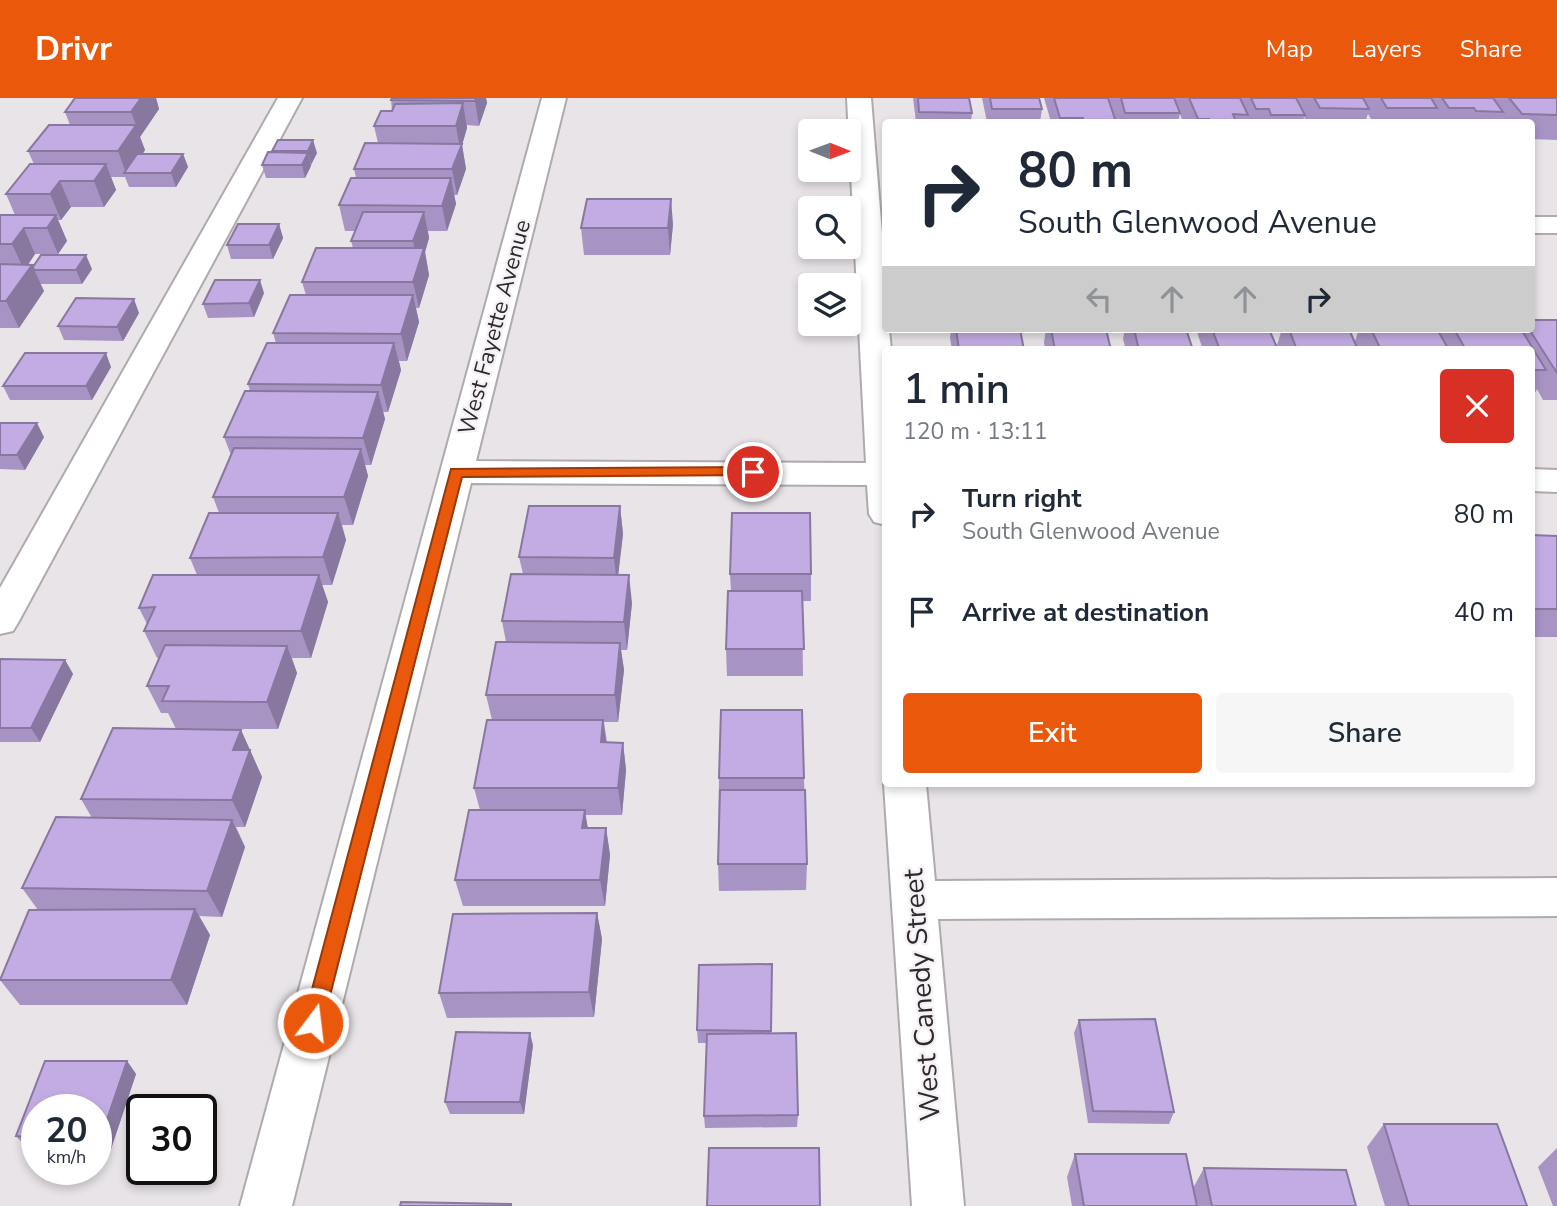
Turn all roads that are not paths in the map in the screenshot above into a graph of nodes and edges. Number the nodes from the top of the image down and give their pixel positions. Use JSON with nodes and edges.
{"nodes":[{"id":1,"x":290,"y":98,"type":"edge"},
{"id":2,"x":554,"y":98,"type":"edge"},
{"id":3,"x":859,"y":98,"type":"edge"},
{"id":4,"x":876,"y":224,"type":"edge"},
{"id":5,"x":1535,"y":225,"type":"edge"},
{"id":6,"x":1557,"y":225,"type":"edge"},
{"id":7,"x":882,"y":412,"type":"edge"},
{"id":8,"x":456,"y":472,"type":"junction"},
{"id":9,"x":882,"y":475,"type":"edge"},
{"id":10,"x":1535,"y":480,"type":"edge"},
{"id":11,"x":1557,"y":481,"type":"edge"},
{"id":12,"x":0,"y":621,"type":"edge"},
{"id":13,"x":905,"y":787,"type":"edge"},
{"id":14,"x":1557,"y":897,"type":"edge"},
{"id":15,"x":914,"y":901,"type":"junction"},
{"id":16,"x":265,"y":1206,"type":"edge"},
{"id":17,"x":938,"y":1206,"type":"edge"}],
"edges":[{"from":1,"to":12,"type":"street"},
{"from":2,"to":8,"type":"street","name":"West Fayette Avenue"},
{"from":3,"to":4,"type":"street"},
{"from":4,"to":7,"type":"street"},
{"from":5,"to":6,"type":"street"},
{"from":8,"to":9,"type":"street"},
{"from":8,"to":16,"type":"street","name":"West Fayette Avenue"},
{"from":10,"to":11,"type":"street"},
{"from":13,"to":15,"type":"street","name":"West Canedy Street"},
{"from":14,"to":15,"type":"street"},
{"from":15,"to":17,"type":"street","name":"West Canedy Street"}]}
